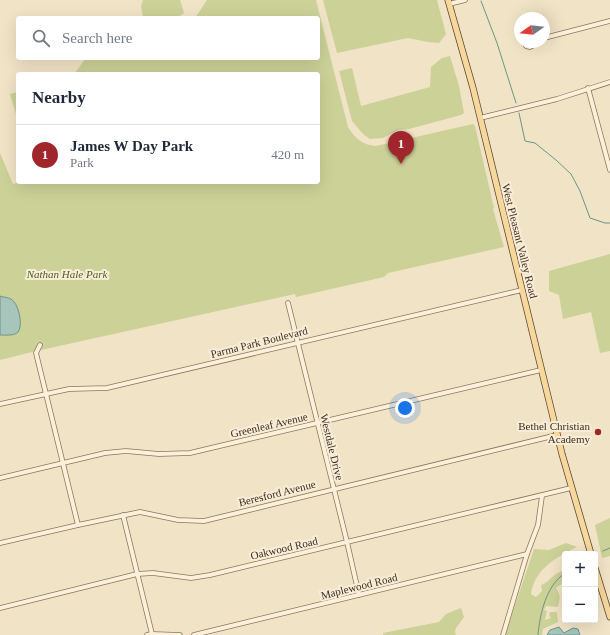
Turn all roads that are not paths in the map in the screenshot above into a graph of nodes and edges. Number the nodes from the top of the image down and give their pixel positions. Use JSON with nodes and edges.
{"nodes":[{"id":1,"x":465,"y":0,"type":"edge"},
{"id":2,"x":449,"y":2,"type":"edge"},
{"id":3,"x":610,"y":21,"type":"edge"},
{"id":4,"x":550,"y":36,"type":"edge"},
{"id":5,"x":610,"y":82,"type":"edge"},
{"id":6,"x":588,"y":88,"type":"junction"},
{"id":7,"x":480,"y":118,"type":"junction"},
{"id":8,"x":610,"y":147,"type":"edge"},
{"id":9,"x":605,"y":148,"type":"junction"},
{"id":10,"x":610,"y":170,"type":"edge"},
{"id":11,"x":522,"y":290,"type":"junction"},
{"id":12,"x":288,"y":303,"type":"dead end"},
{"id":13,"x":297,"y":342,"type":"junction"},
{"id":14,"x":40,"y":345,"type":"dead end"},
{"id":15,"x":541,"y":370,"type":"junction"},
{"id":16,"x":46,"y":393,"type":"junction"},
{"id":17,"x":0,"y":404,"type":"edge"},
{"id":18,"x":317,"y":423,"type":"junction"},
{"id":19,"x":557,"y":435,"type":"junction"},
{"id":20,"x":64,"y":463,"type":"junction"},
{"id":21,"x":0,"y":478,"type":"edge"},
{"id":22,"x":334,"y":488,"type":"junction"},
{"id":23,"x":571,"y":488,"type":"junction"},
{"id":24,"x":542,"y":496,"type":"junction"},
{"id":25,"x":123,"y":515,"type":"junction"},
{"id":26,"x":78,"y":525,"type":"junction"},
{"id":27,"x":347,"y":542,"type":"junction"},
{"id":28,"x":0,"y":543,"type":"edge"},
{"id":29,"x":590,"y":551,"type":"edge"},
{"id":30,"x":527,"y":554,"type":"junction"},
{"id":31,"x":137,"y":574,"type":"junction"},
{"id":32,"x":598,"y":578,"type":"edge"},
{"id":33,"x":359,"y":595,"type":"junction"},
{"id":34,"x":0,"y":608,"type":"edge"},
{"id":35,"x":610,"y":617,"type":"edge"},
{"id":36,"x":152,"y":634,"type":"junction"},
{"id":37,"x":147,"y":635,"type":"edge"},
{"id":38,"x":180,"y":635,"type":"edge"},
{"id":39,"x":194,"y":635,"type":"edge"},
{"id":40,"x":503,"y":635,"type":"edge"}],
"edges":[{"from":1,"to":2,"type":"street"},
{"from":2,"to":7,"type":"main road","name":"West Pleasant Valley Road"},
{"from":3,"to":4,"type":"street"},
{"from":5,"to":6,"type":"street"},
{"from":6,"to":7,"type":"street"},
{"from":6,"to":9,"type":"street"},
{"from":7,"to":11,"type":"main road","name":"West Pleasant Valley Road"},
{"from":8,"to":9,"type":"street"},
{"from":9,"to":10,"type":"street"},
{"from":11,"to":13,"type":"street","name":"Parma Park Boulevard"},
{"from":11,"to":15,"type":"main road","name":"West Pleasant Valley Road"},
{"from":12,"to":13,"type":"street","name":"Westdale Drive"},
{"from":13,"to":16,"type":"street","name":"Parma Park Boulevard"},
{"from":13,"to":18,"type":"street","name":"Westdale Drive"},
{"from":14,"to":16,"type":"street"},
{"from":15,"to":18,"type":"street","name":"Greenleaf Avenue"},
{"from":15,"to":19,"type":"main road","name":"West Pleasant Valley Road"},
{"from":16,"to":17,"type":"street","name":"Parma Park Boulevard"},
{"from":16,"to":20,"type":"street"},
{"from":18,"to":20,"type":"street","name":"Greenleaf Avenue"},
{"from":18,"to":22,"type":"street","name":"Westdale Drive"},
{"from":19,"to":22,"type":"street","name":"Beresford Avenue"},
{"from":19,"to":23,"type":"main road","name":"West Pleasant Valley Road"},
{"from":20,"to":21,"type":"street","name":"Greenleaf Avenue"},
{"from":20,"to":26,"type":"street"},
{"from":22,"to":25,"type":"street","name":"Beresford Avenue"},
{"from":22,"to":27,"type":"street","name":"Westdale Drive"},
{"from":23,"to":24,"type":"street","name":"Oakwood Road"},
{"from":23,"to":29,"type":"main road","name":"West Pleasant Valley Road"},
{"from":24,"to":27,"type":"street","name":"Oakwood Road"},
{"from":24,"to":30,"type":"street"},
{"from":25,"to":26,"type":"street","name":"Beresford Avenue"},
{"from":25,"to":31,"type":"street"},
{"from":26,"to":28,"type":"street","name":"Beresford Avenue"},
{"from":27,"to":31,"type":"street","name":"Oakwood Road"},
{"from":27,"to":33,"type":"street","name":"Westdale Drive"},
{"from":30,"to":33,"type":"street","name":"Maplewood Road"},
{"from":30,"to":40,"type":"street"},
{"from":31,"to":34,"type":"street","name":"Oakwood Road"},
{"from":31,"to":36,"type":"street"},
{"from":32,"to":35,"type":"main road"},
{"from":33,"to":39,"type":"street","name":"Maplewood Road"},
{"from":36,"to":37,"type":"street"},
{"from":36,"to":38,"type":"street"}]}
